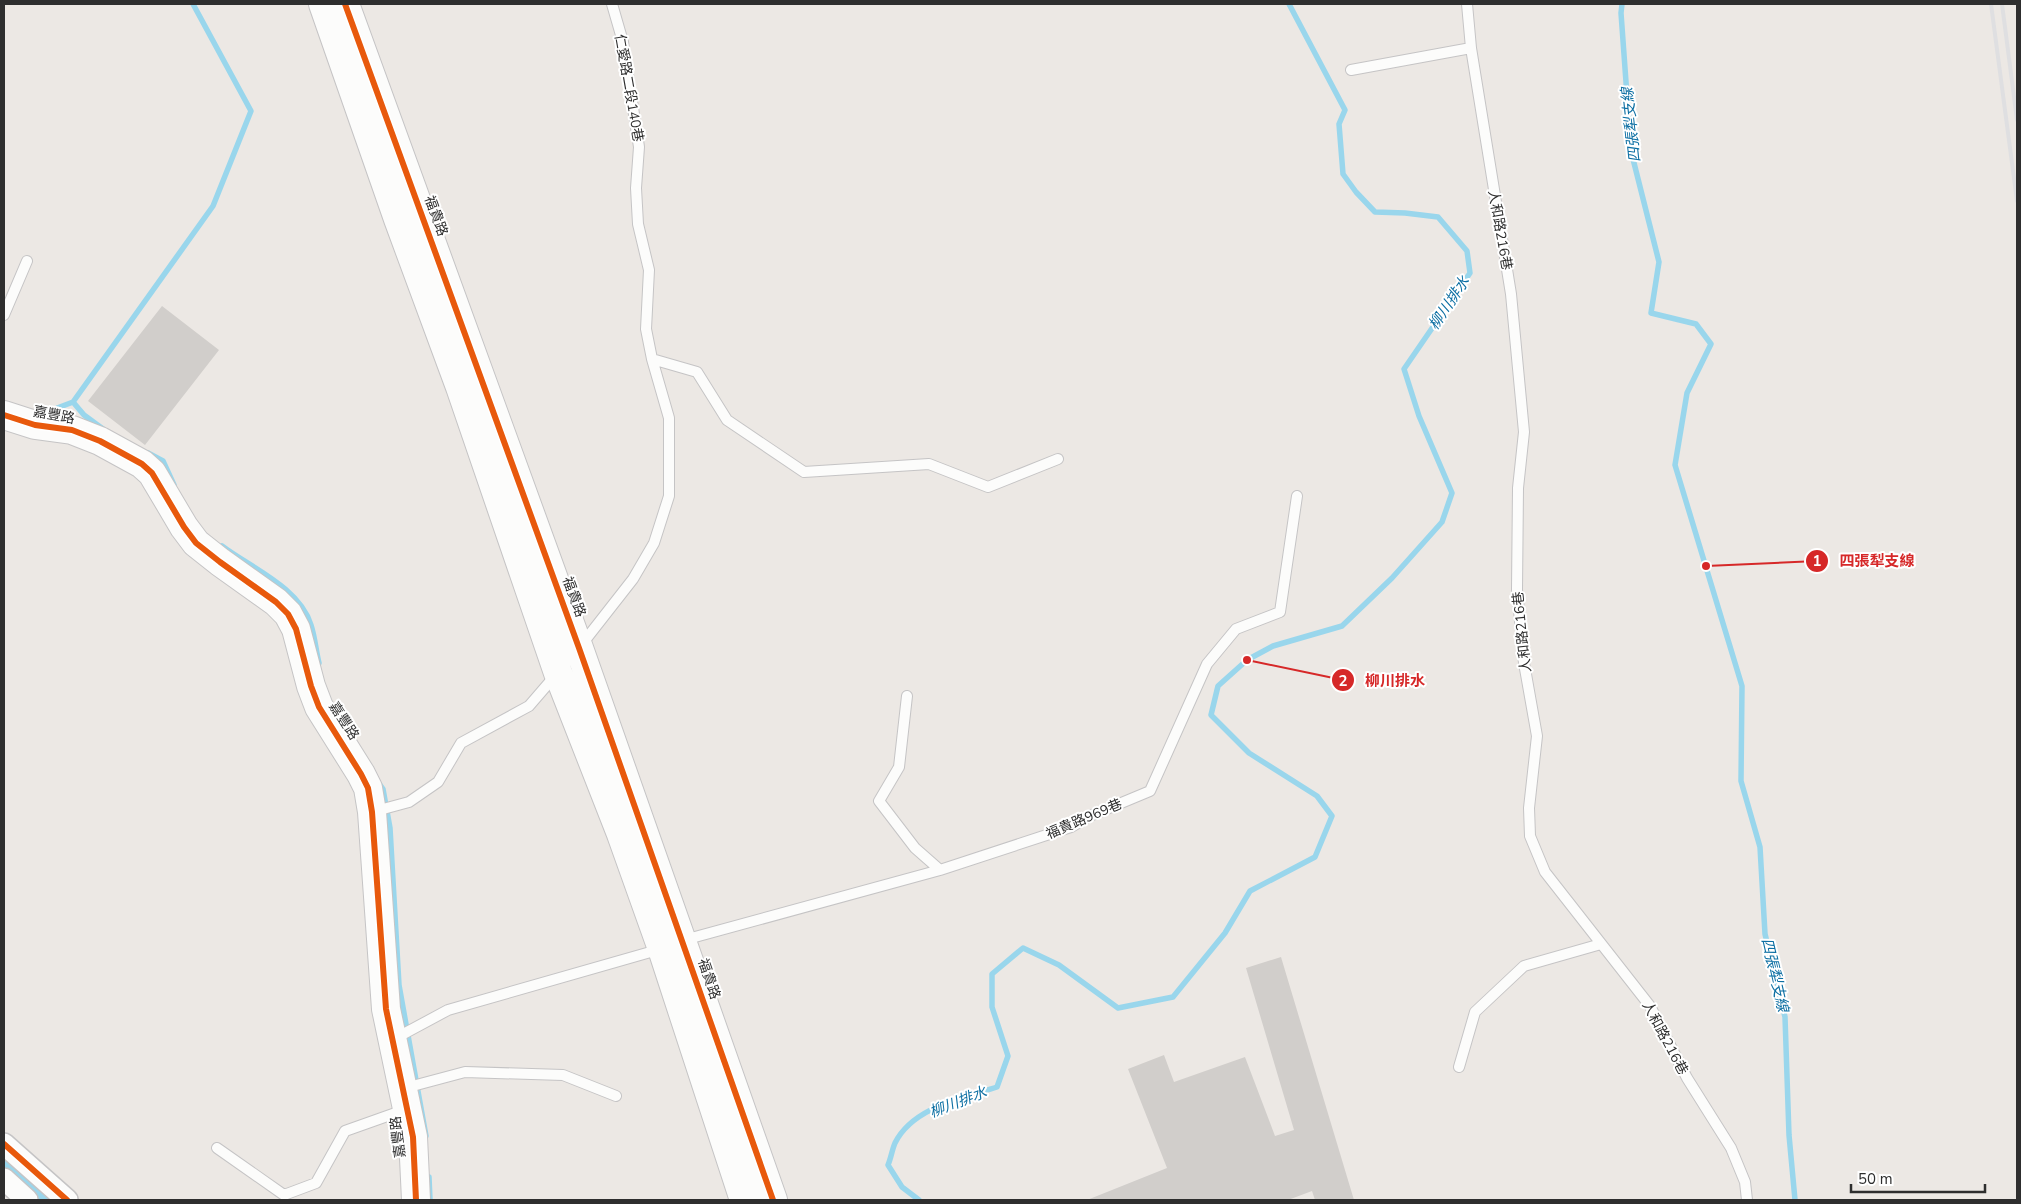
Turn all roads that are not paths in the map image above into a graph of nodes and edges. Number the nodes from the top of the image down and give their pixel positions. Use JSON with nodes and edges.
{"nodes":[{"id":1,"x":323,"y":4,"type":"edge"},
{"id":2,"x":345,"y":4,"type":"edge"},
{"id":3,"x":612,"y":4,"type":"edge"},
{"id":4,"x":1467,"y":4,"type":"edge"},
{"id":5,"x":1471,"y":48,"type":"junction"},
{"id":6,"x":1351,"y":70,"type":"dead end"},
{"id":7,"x":27,"y":261,"type":"dead end"},
{"id":8,"x":4,"y":314,"type":"edge"},
{"id":9,"x":652,"y":359,"type":"junction"},
{"id":10,"x":4,"y":415,"type":"edge"},
{"id":11,"x":1058,"y":459,"type":"dead end"},
{"id":12,"x":1297,"y":496,"type":"dead end"},
{"id":13,"x":579,"y":648,"type":"junction"},
{"id":14,"x":558,"y":673,"type":"junction"},
{"id":15,"x":907,"y":696,"type":"dead end"},
{"id":16,"x":372,"y":812,"type":"junction"},
{"id":17,"x":940,"y":870,"type":"junction"},
{"id":18,"x":1601,"y":944,"type":"junction"},
{"id":19,"x":672,"y":945,"type":"junction"},
{"id":20,"x":394,"y":1040,"type":"junction"},
{"id":21,"x":1459,"y":1068,"type":"dead end"},
{"id":22,"x":616,"y":1096,"type":"dead end"},
{"id":23,"x":406,"y":1099,"type":"junction"},
{"id":24,"x":4,"y":1144,"type":"edge"},
{"id":25,"x":217,"y":1148,"type":"dead end"},
{"id":26,"x":4,"y":1179,"type":"edge"},
{"id":27,"x":27,"y":1200,"type":"edge"},
{"id":28,"x":67,"y":1200,"type":"edge"},
{"id":29,"x":416,"y":1200,"type":"edge"},
{"id":30,"x":744,"y":1200,"type":"edge"},
{"id":31,"x":773,"y":1200,"type":"edge"},
{"id":32,"x":1747,"y":1200,"type":"edge"}],
"edges":[{"from":1,"to":14,"type":"street","name":"福貴路"},
{"from":2,"to":13,"type":"street","name":"福貴路"},
{"from":3,"to":9,"type":"lane","name":"仁愛路二段140巷"},
{"from":4,"to":5,"type":"lane","name":"人和路216巷"},
{"from":5,"to":6,"type":"lane"},
{"from":5,"to":18,"type":"lane","name":"人和路216巷"},
{"from":7,"to":8,"type":"lane"},
{"from":9,"to":11,"type":"lane"},
{"from":9,"to":13,"type":"lane","name":"仁愛路二段140巷"},
{"from":10,"to":16,"type":"street","name":"嘉豐路"},
{"from":12,"to":17,"type":"lane","name":"福貴路969巷"},
{"from":13,"to":14,"type":"lane","name":"仁愛路二段140巷"},
{"from":13,"to":19,"type":"street","name":"福貴路"},
{"from":14,"to":16,"type":"lane","name":"仁愛路二段140巷"},
{"from":14,"to":19,"type":"street","name":"福貴路"},
{"from":15,"to":17,"type":"lane"},
{"from":16,"to":20,"type":"street","name":"嘉豐路"},
{"from":17,"to":19,"type":"lane","name":"福貴路969巷"},
{"from":18,"to":21,"type":"lane"},
{"from":18,"to":32,"type":"lane","name":"人和路216巷"},
{"from":19,"to":20,"type":"lane","name":"福貴路969巷"},
{"from":19,"to":30,"type":"street","name":"福貴路"},
{"from":19,"to":31,"type":"street","name":"福貴路"},
{"from":20,"to":23,"type":"street","name":"嘉豐路"},
{"from":22,"to":23,"type":"lane"},
{"from":23,"to":25,"type":"lane"},
{"from":23,"to":29,"type":"street","name":"嘉豐路"},
{"from":24,"to":28,"type":"street"},
{"from":26,"to":27,"type":"street"}]}
